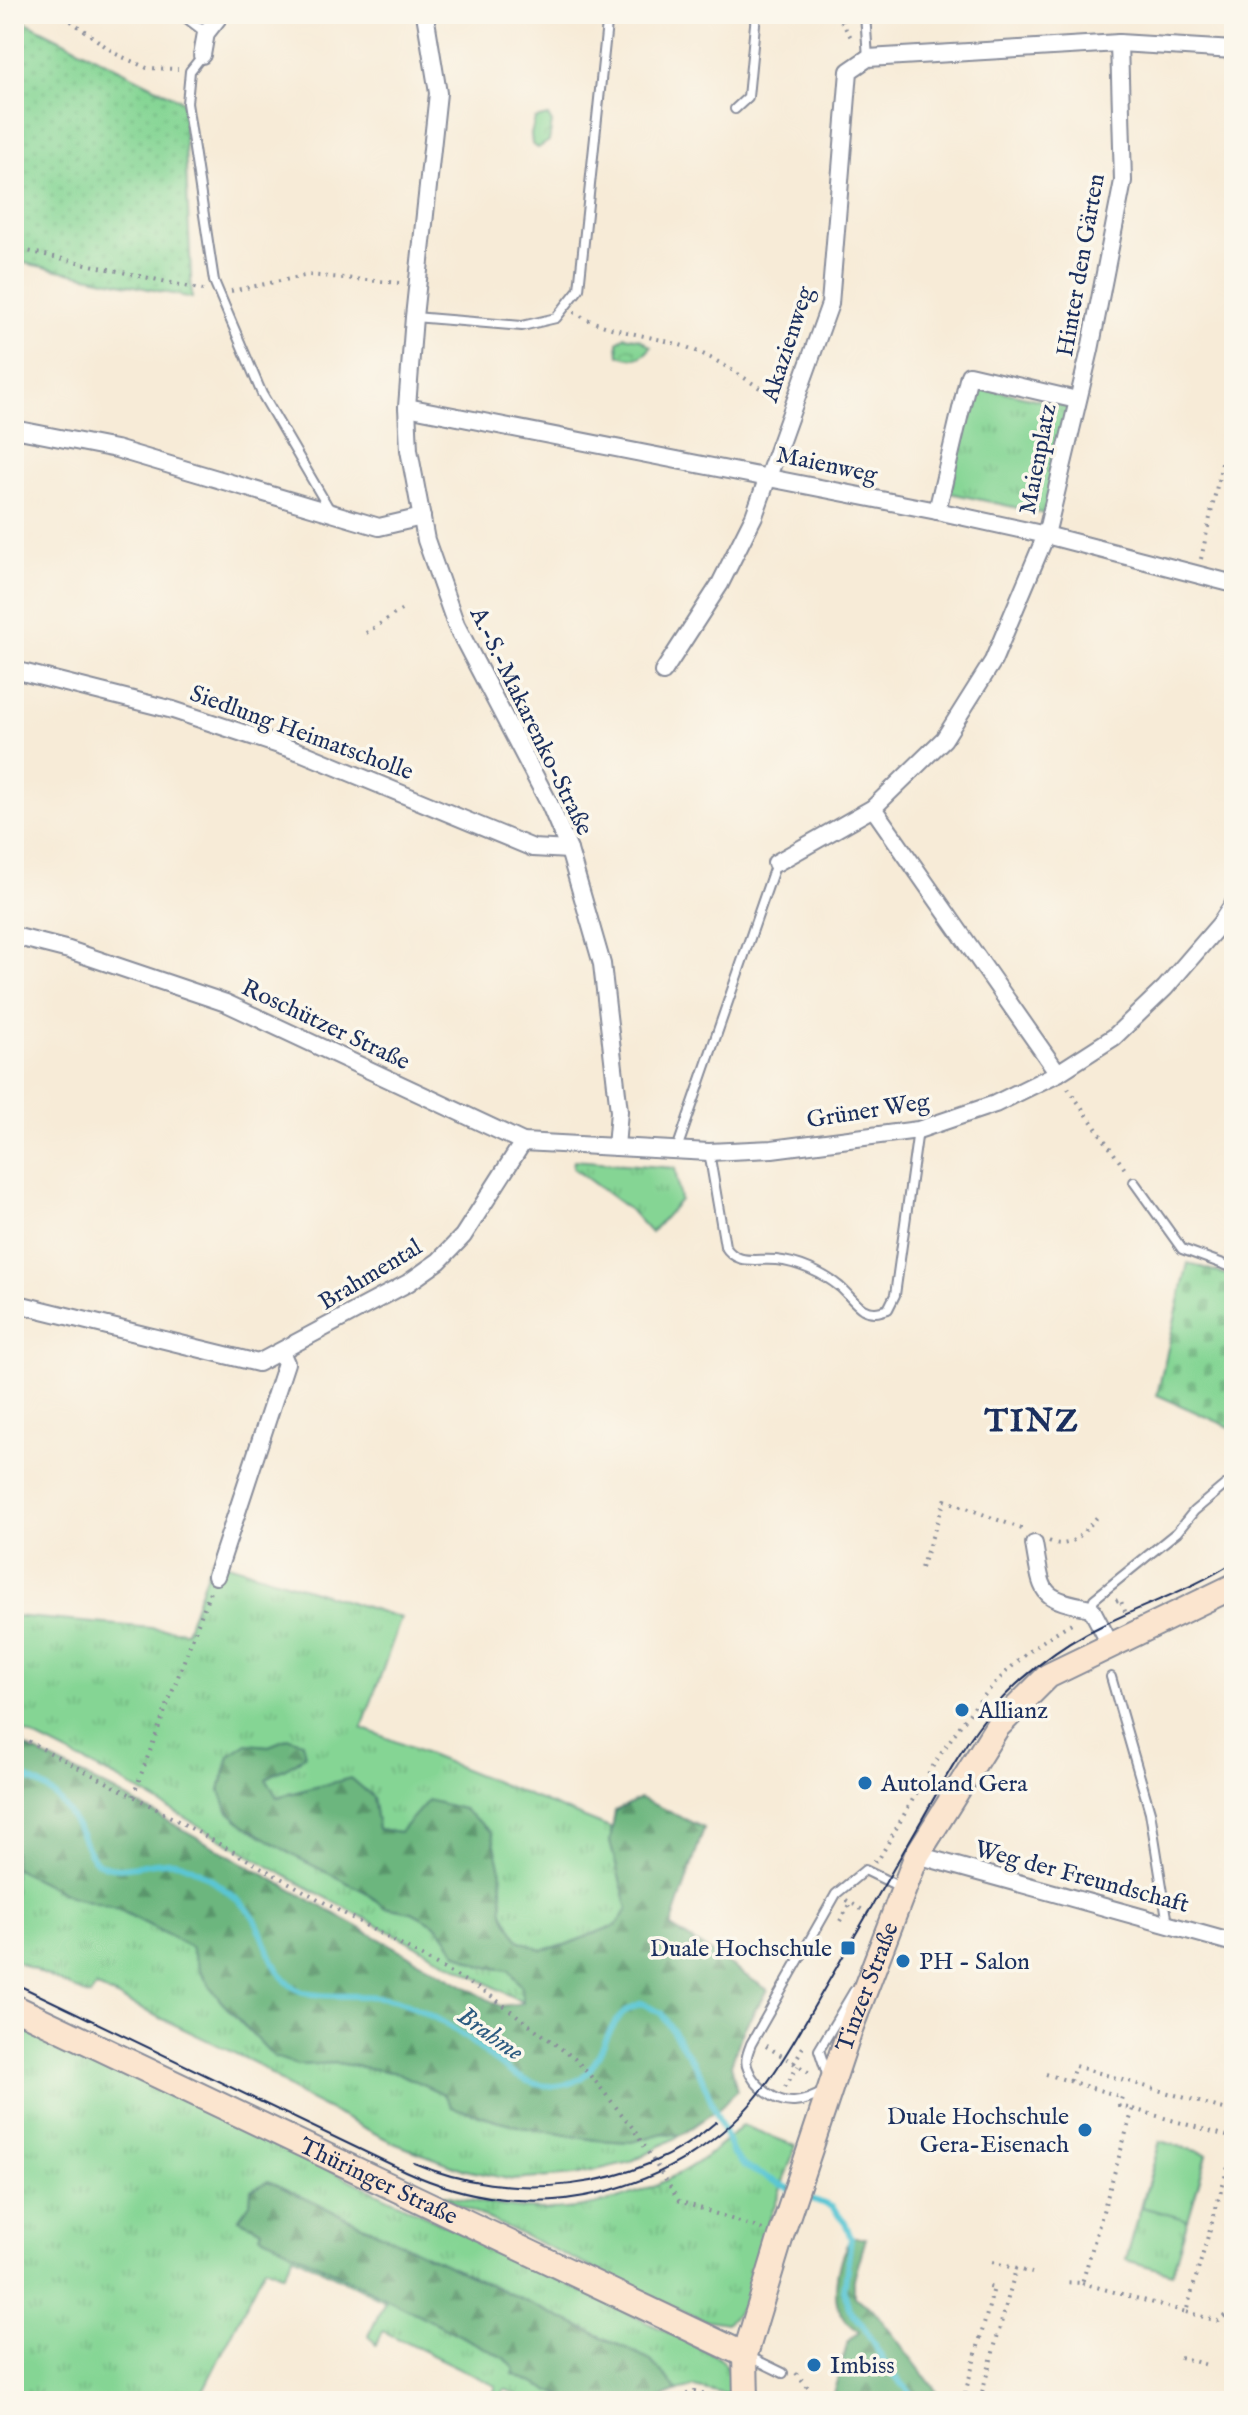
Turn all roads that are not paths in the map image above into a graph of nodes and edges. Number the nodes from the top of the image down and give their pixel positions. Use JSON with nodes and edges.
{"nodes":[{"id":1,"x":181,"y":14,"type":"edge"},
{"id":2,"x":221,"y":14,"type":"edge"},
{"id":3,"x":425,"y":14,"type":"edge"},
{"id":4,"x":608,"y":14,"type":"edge"},
{"id":5,"x":756,"y":14,"type":"edge"},
{"id":6,"x":865,"y":14,"type":"edge"},
{"id":7,"x":206,"y":33,"type":"junction"},
{"id":8,"x":1119,"y":43,"type":"junction"},
{"id":9,"x":1234,"y":50,"type":"edge"},
{"id":10,"x":202,"y":55,"type":"joint"},
{"id":11,"x":868,"y":58,"type":"junction"},
{"id":12,"x":735,"y":109,"type":"dead end"},
{"id":13,"x":414,"y":317,"type":"junction"},
{"id":14,"x":1077,"y":400,"type":"junction"},
{"id":15,"x":407,"y":407,"type":"junction"},
{"id":16,"x":14,"y":429,"type":"edge"},
{"id":17,"x":768,"y":476,"type":"junction"},
{"id":18,"x":937,"y":511,"type":"junction"},
{"id":19,"x":332,"y":513,"type":"junction"},
{"id":20,"x":422,"y":517,"type":"junction"},
{"id":21,"x":1046,"y":535,"type":"junction"},
{"id":22,"x":1234,"y":584,"type":"edge"},
{"id":23,"x":14,"y":670,"type":"edge"},
{"id":24,"x":663,"y":672,"type":"dead end"},
{"id":25,"x":873,"y":808,"type":"junction"},
{"id":26,"x":569,"y":850,"type":"junction"},
{"id":27,"x":776,"y":863,"type":"joint"},
{"id":28,"x":1234,"y":903,"type":"edge"},
{"id":29,"x":14,"y":936,"type":"edge"},
{"id":30,"x":1058,"y":1073,"type":"junction"},
{"id":31,"x":918,"y":1130,"type":"junction"},
{"id":32,"x":523,"y":1142,"type":"junction"},
{"id":33,"x":616,"y":1147,"type":"junction"},
{"id":34,"x":677,"y":1149,"type":"junction"},
{"id":35,"x":709,"y":1152,"type":"junction"},
{"id":36,"x":1134,"y":1182,"type":"road end"},
{"id":37,"x":1234,"y":1268,"type":"edge"},
{"id":38,"x":14,"y":1303,"type":"edge"},
{"id":39,"x":281,"y":1352,"type":"junction"},
{"id":40,"x":1234,"y":1486,"type":"edge"},
{"id":41,"x":1034,"y":1538,"type":"road end"},
{"id":42,"x":216,"y":1576,"type":"road end"},
{"id":43,"x":1234,"y":1586,"type":"edge"},
{"id":44,"x":1091,"y":1608,"type":"junction"},
{"id":45,"x":1110,"y":1644,"type":"junction"},
{"id":46,"x":1111,"y":1677,"type":"dead end"},
{"id":47,"x":917,"y":1855,"type":"junction"},
{"id":48,"x":903,"y":1888,"type":"junction"},
{"id":49,"x":1168,"y":1925,"type":"junction"},
{"id":50,"x":1234,"y":1943,"type":"edge"},
{"id":51,"x":14,"y":2007,"type":"edge"},
{"id":52,"x":832,"y":2087,"type":"junction"},
{"id":53,"x":745,"y":2355,"type":"junction"},
{"id":54,"x":783,"y":2373,"type":"road end"},
{"id":55,"x":746,"y":2401,"type":"edge"}],
"edges":[{"from":1,"to":7,"type":"lane"},
{"from":2,"to":7,"type":"street"},
{"from":3,"to":13,"type":"street","name":"A.-S.-Makarenko-Straße"},
{"from":4,"to":13,"type":"lane"},
{"from":5,"to":12,"type":"lane"},
{"from":6,"to":11,"type":"lane"},
{"from":7,"to":10,"type":"street"},
{"from":8,"to":9,"type":"street"},
{"from":8,"to":11,"type":"street"},
{"from":8,"to":14,"type":"street","name":"Hinter den Gärten"},
{"from":10,"to":19,"type":"lane"},
{"from":11,"to":17,"type":"street","name":"Akazienweg"},
{"from":13,"to":15,"type":"street","name":"A.-S.-Makarenko-Straße"},
{"from":14,"to":18,"type":"street","name":"Maienplatz"},
{"from":14,"to":21,"type":"street","name":"Maienplatz"},
{"from":15,"to":17,"type":"street","name":"Maienweg"},
{"from":15,"to":20,"type":"street","name":"A.-S.-Makarenko-Straße"},
{"from":16,"to":19,"type":"street"},
{"from":17,"to":18,"type":"street","name":"Maienweg"},
{"from":17,"to":24,"type":"street","name":"Akazienweg"},
{"from":18,"to":21,"type":"street","name":"Maienweg"},
{"from":19,"to":20,"type":"street"},
{"from":20,"to":26,"type":"street","name":"A.-S.-Makarenko-Straße"},
{"from":21,"to":22,"type":"street","name":"Maienweg"},
{"from":21,"to":25,"type":"street"},
{"from":23,"to":26,"type":"street","name":"Siedlung Heimatscholle"},
{"from":25,"to":27,"type":"street"},
{"from":25,"to":30,"type":"street"},
{"from":26,"to":33,"type":"street","name":"A.-S.-Makarenko-Straße"},
{"from":27,"to":34,"type":"lane"},
{"from":28,"to":30,"type":"street","name":"Grüner Weg"},
{"from":29,"to":32,"type":"street","name":"Roschützer Straße"},
{"from":30,"to":31,"type":"street","name":"Grüner Weg"},
{"from":31,"to":35,"type":"street","name":"Grüner Weg"},
{"from":31,"to":35,"type":"lane"},
{"from":32,"to":33,"type":"street","name":"Roschützer Straße"},
{"from":32,"to":39,"type":"street","name":"Brahmental"},
{"from":33,"to":34,"type":"street","name":"Grüner Weg"},
{"from":34,"to":35,"type":"street","name":"Grüner Weg"},
{"from":36,"to":37,"type":"lane"},
{"from":38,"to":39,"type":"street","name":"Brahmental"},
{"from":39,"to":42,"type":"street"},
{"from":40,"to":44,"type":"lane"},
{"from":41,"to":44,"type":"street"},
{"from":43,"to":45,"type":"street","name":"Tinzer Straße"},
{"from":44,"to":45,"type":"street"},
{"from":45,"to":47,"type":"street","name":"Tinzer Straße"},
{"from":46,"to":49,"type":"lane"},
{"from":47,"to":48,"type":"street","name":"Tinzer Straße"},
{"from":47,"to":49,"type":"street","name":"Weg der Freundschaft"},
{"from":48,"to":52,"type":"street","name":"Tinzer Straße"},
{"from":48,"to":52,"type":"lane"},
{"from":49,"to":50,"type":"street","name":"Weg der Freundschaft"},
{"from":51,"to":53,"type":"street","name":"Thüringer Straße"},
{"from":52,"to":53,"type":"street","name":"Tinzer Straße"},
{"from":53,"to":54,"type":"lane"},
{"from":53,"to":55,"type":"street","name":"Tinzer Straße"}]}
